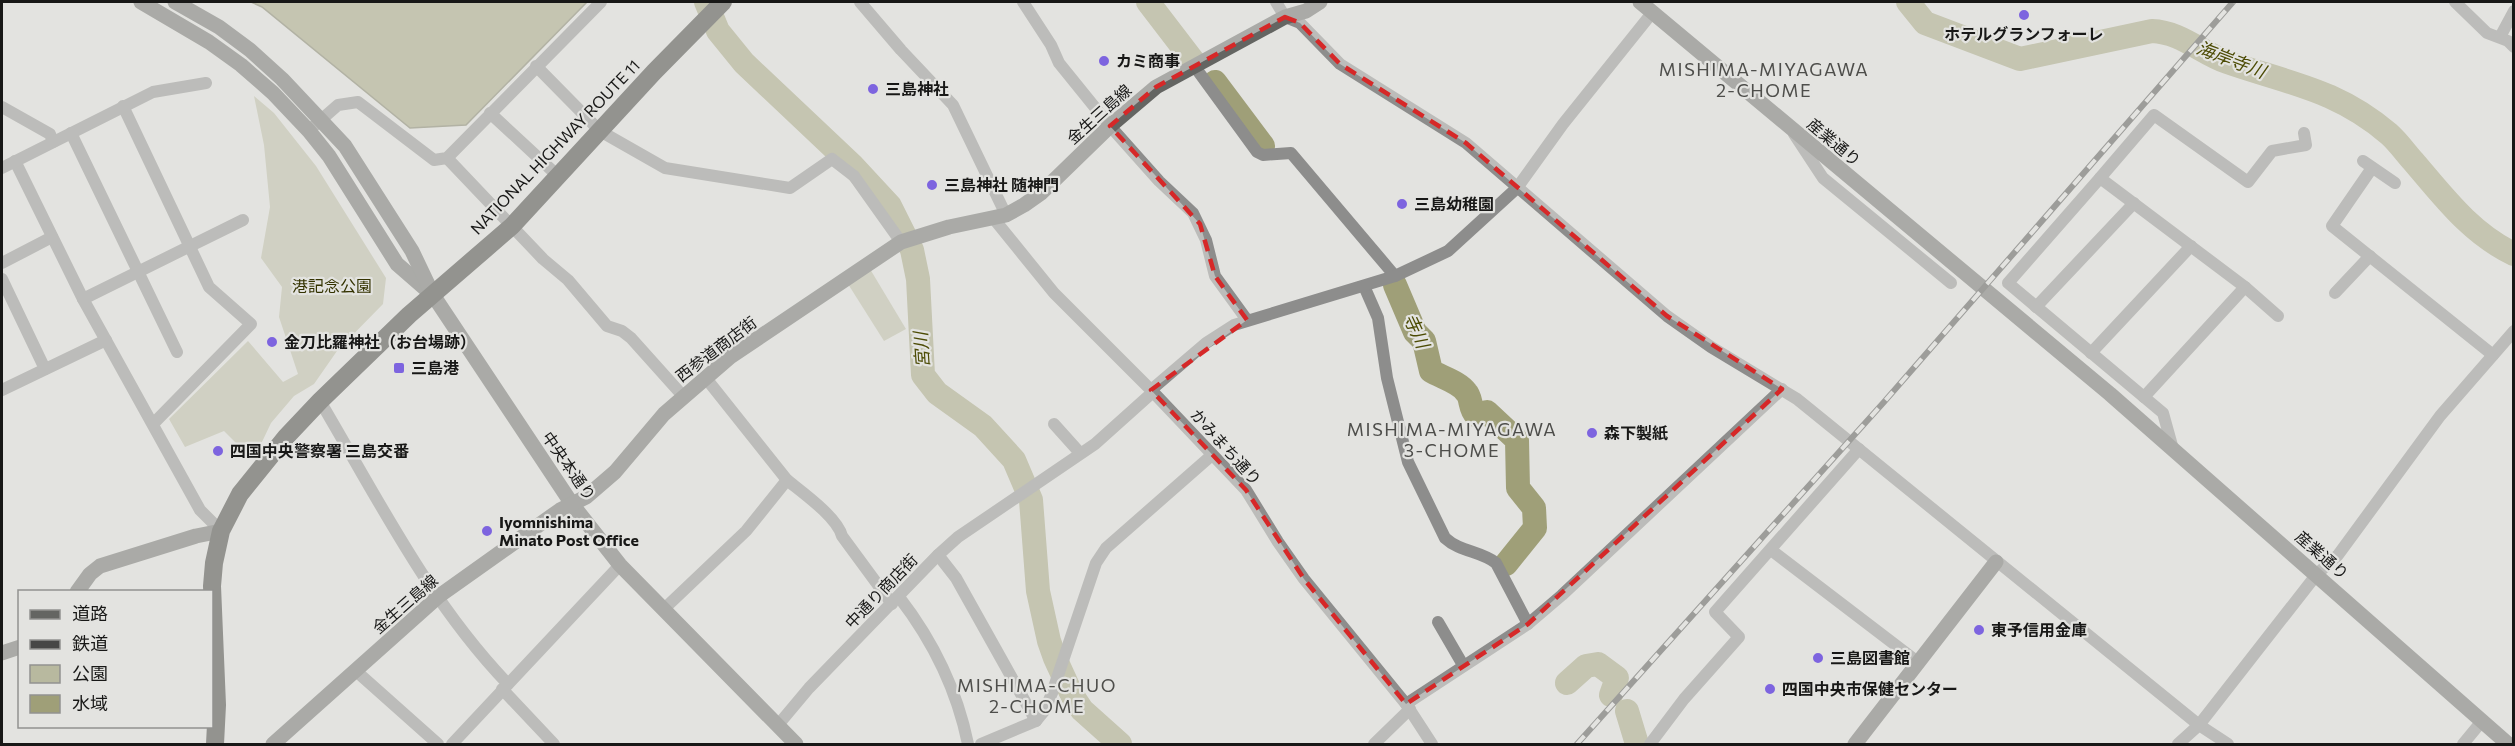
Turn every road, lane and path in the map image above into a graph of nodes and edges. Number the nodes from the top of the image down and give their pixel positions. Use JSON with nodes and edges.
{"nodes":[{"id":1,"x":141,"y":2,"type":"edge"},
{"id":2,"x":175,"y":2,"type":"edge"},
{"id":3,"x":601,"y":2,"type":"edge"},
{"id":4,"x":723,"y":2,"type":"edge"},
{"id":5,"x":860,"y":2,"type":"edge"},
{"id":6,"x":1023,"y":2,"type":"edge"},
{"id":7,"x":1276,"y":2,"type":"edge"},
{"id":8,"x":1320,"y":2,"type":"edge"},
{"id":9,"x":1640,"y":2,"type":"edge"},
{"id":10,"x":2455,"y":2,"type":"edge"},
{"id":11,"x":1657,"y":7,"type":"edge"},
{"id":12,"x":2514,"y":11,"type":"edge"},
{"id":13,"x":1285,"y":17,"type":"junction"},
{"id":14,"x":2500,"y":37,"type":"junction"},
{"id":15,"x":2514,"y":47,"type":"edge"},
{"id":16,"x":536,"y":66,"type":"junction"},
{"id":17,"x":1195,"y":67,"type":"junction"},
{"id":18,"x":206,"y":83,"type":"dead end"},
{"id":19,"x":123,"y":106,"type":"junction"},
{"id":20,"x":2,"y":107,"type":"edge"},
{"id":21,"x":490,"y":113,"type":"junction"},
{"id":22,"x":321,"y":118,"type":"junction"},
{"id":23,"x":1110,"y":126,"type":"junction"},
{"id":24,"x":1790,"y":129,"type":"junction"},
{"id":25,"x":309,"y":130,"type":"junction"},
{"id":26,"x":600,"y":131,"type":"junction"},
{"id":27,"x":71,"y":133,"type":"junction"},
{"id":28,"x":2304,"y":133,"type":"dead end"},
{"id":29,"x":53,"y":142,"type":"junction"},
{"id":30,"x":447,"y":158,"type":"junction"},
{"id":31,"x":15,"y":161,"type":"junction"},
{"id":32,"x":2,"y":168,"type":"edge"},
{"id":33,"x":558,"y":176,"type":"junction"},
{"id":34,"x":2100,"y":177,"type":"junction"},
{"id":35,"x":2395,"y":183,"type":"dead end"},
{"id":36,"x":1517,"y":188,"type":"junction"},
{"id":37,"x":2134,"y":203,"type":"junction"},
{"id":38,"x":1000,"y":217,"type":"junction"},
{"id":39,"x":243,"y":220,"type":"dead end"},
{"id":40,"x":512,"y":226,"type":"junction"},
{"id":41,"x":52,"y":237,"type":"junction"},
{"id":42,"x":908,"y":239,"type":"junction"},
{"id":43,"x":2191,"y":246,"type":"junction"},
{"id":44,"x":189,"y":247,"type":"junction"},
{"id":45,"x":2370,"y":256,"type":"junction"},
{"id":46,"x":2,"y":263,"type":"edge"},
{"id":47,"x":138,"y":272,"type":"junction"},
{"id":48,"x":1395,"y":276,"type":"junction"},
{"id":49,"x":2,"y":279,"type":"edge"},
{"id":50,"x":1951,"y":283,"type":"dead end"},
{"id":51,"x":1364,"y":286,"type":"junction"},
{"id":52,"x":2246,"y":287,"type":"junction"},
{"id":53,"x":2335,"y":293,"type":"dead end"},
{"id":54,"x":433,"y":295,"type":"junction"},
{"id":55,"x":83,"y":299,"type":"junction"},
{"id":56,"x":2036,"y":307,"type":"junction"},
{"id":57,"x":2278,"y":316,"type":"dead end"},
{"id":58,"x":1247,"y":320,"type":"junction"},
{"id":59,"x":2514,"y":331,"type":"edge"},
{"id":60,"x":106,"y":340,"type":"junction"},
{"id":61,"x":177,"y":352,"type":"dead end"},
{"id":62,"x":2091,"y":353,"type":"junction"},
{"id":63,"x":2493,"y":355,"type":"junction"},
{"id":64,"x":45,"y":369,"type":"junction"},
{"id":65,"x":705,"y":377,"type":"junction"},
{"id":66,"x":1782,"y":389,"type":"junction"},
{"id":67,"x":2,"y":390,"type":"edge"},
{"id":68,"x":1152,"y":391,"type":"junction"},
{"id":69,"x":683,"y":396,"type":"junction"},
{"id":70,"x":2144,"y":397,"type":"junction"},
{"id":71,"x":320,"y":401,"type":"junction"},
{"id":72,"x":153,"y":424,"type":"junction"},
{"id":73,"x":1054,"y":424,"type":"dead end"},
{"id":74,"x":1858,"y":449,"type":"junction"},
{"id":75,"x":2173,"y":449,"type":"junction"},
{"id":76,"x":1080,"y":453,"type":"junction"},
{"id":77,"x":1212,"y":456,"type":"junction"},
{"id":78,"x":787,"y":480,"type":"junction"},
{"id":79,"x":572,"y":504,"type":"junction"},
{"id":80,"x":221,"y":531,"type":"junction"},
{"id":81,"x":1772,"y":550,"type":"junction"},
{"id":82,"x":938,"y":555,"type":"junction"},
{"id":83,"x":1996,"y":562,"type":"junction"},
{"id":84,"x":620,"y":565,"type":"junction"},
{"id":85,"x":2317,"y":574,"type":"junction"},
{"id":86,"x":78,"y":590,"type":"edge"},
{"id":87,"x":212,"y":590,"type":"edge"},
{"id":88,"x":439,"y":596,"type":"junction"},
{"id":89,"x":896,"y":601,"type":"junction"},
{"id":90,"x":665,"y":608,"type":"junction"},
{"id":91,"x":213,"y":616,"type":"edge"},
{"id":92,"x":1438,"y":622,"type":"dead end"},
{"id":93,"x":1528,"y":624,"type":"junction"},
{"id":94,"x":18,"y":648,"type":"edge"},
{"id":95,"x":2,"y":653,"type":"edge"},
{"id":96,"x":1918,"y":663,"type":"junction"},
{"id":97,"x":1463,"y":665,"type":"junction"},
{"id":98,"x":356,"y":671,"type":"junction"},
{"id":99,"x":505,"y":686,"type":"junction"},
{"id":100,"x":1408,"y":707,"type":"junction"},
{"id":101,"x":1036,"y":721,"type":"junction"},
{"id":102,"x":2482,"y":721,"type":"junction"},
{"id":103,"x":2199,"y":725,"type":"junction"},
{"id":104,"x":785,"y":737,"type":"edge"},
{"id":105,"x":215,"y":744,"type":"edge"},
{"id":106,"x":273,"y":744,"type":"edge"},
{"id":107,"x":438,"y":744,"type":"edge"},
{"id":108,"x":452,"y":744,"type":"edge"},
{"id":109,"x":554,"y":744,"type":"edge"},
{"id":110,"x":968,"y":744,"type":"edge"},
{"id":111,"x":981,"y":744,"type":"edge"},
{"id":112,"x":1374,"y":744,"type":"edge"},
{"id":113,"x":1432,"y":744,"type":"edge"},
{"id":114,"x":1650,"y":744,"type":"edge"},
{"id":115,"x":1855,"y":744,"type":"edge"},
{"id":116,"x":2178,"y":744,"type":"edge"},
{"id":117,"x":2228,"y":744,"type":"edge"},
{"id":118,"x":2463,"y":744,"type":"edge"},
{"id":119,"x":2508,"y":744,"type":"edge"}],
"edges":[{"from":1,"to":25,"type":"street"},
{"from":2,"to":22,"type":"street"},
{"from":3,"to":16,"type":"street"},
{"from":4,"to":26,"type":"highway","name":"NATIONAL HIGHWAY ROUTE 11"},
{"from":5,"to":38,"type":"street","name":"かみまち通り"},
{"from":6,"to":23,"type":"street"},
{"from":7,"to":13,"type":"street"},
{"from":8,"to":13,"type":"street","name":"金生三島線"},
{"from":9,"to":11,"type":"street","name":"産業通り"},
{"from":10,"to":14,"type":"street"},
{"from":11,"to":24,"type":"street","name":"産業通り"},
{"from":11,"to":36,"type":"street","name":"中通り商店街"},
{"from":12,"to":14,"type":"street"},
{"from":13,"to":17,"type":"street","name":"金生三島線"},
{"from":13,"to":36,"type":"street"},
{"from":14,"to":15,"type":"street"},
{"from":16,"to":21,"type":"street"},
{"from":16,"to":26,"type":"street"},
{"from":17,"to":23,"type":"street","name":"金生三島線"},
{"from":17,"to":48,"type":"street"},
{"from":18,"to":19,"type":"street"},
{"from":19,"to":27,"type":"street"},
{"from":19,"to":44,"type":"street"},
{"from":20,"to":29,"type":"street"},
{"from":21,"to":30,"type":"street"},
{"from":21,"to":33,"type":"street"},
{"from":22,"to":25,"type":"street"},
{"from":22,"to":30,"type":"street"},
{"from":22,"to":54,"type":"street"},
{"from":23,"to":38,"type":"street","name":"金生三島線"},
{"from":23,"to":58,"type":"street"},
{"from":24,"to":50,"type":"street"},
{"from":24,"to":75,"type":"street","name":"産業通り"},
{"from":25,"to":54,"type":"street"},
{"from":26,"to":33,"type":"highway","name":"NATIONAL HIGHWAY ROUTE 11"},
{"from":26,"to":42,"type":"street"},
{"from":27,"to":29,"type":"street"},
{"from":27,"to":47,"type":"street"},
{"from":28,"to":34,"type":"street"},
{"from":29,"to":31,"type":"street"},
{"from":30,"to":40,"type":"street"},
{"from":31,"to":32,"type":"street"},
{"from":31,"to":41,"type":"street"},
{"from":33,"to":40,"type":"highway","name":"NATIONAL HIGHWAY ROUTE 11"},
{"from":34,"to":37,"type":"street"},
{"from":34,"to":56,"type":"street"},
{"from":35,"to":45,"type":"street"},
{"from":36,"to":48,"type":"street","name":"中通り商店街"},
{"from":36,"to":66,"type":"street"},
{"from":37,"to":43,"type":"street"},
{"from":37,"to":56,"type":"street"},
{"from":38,"to":42,"type":"street","name":"金生三島線"},
{"from":38,"to":68,"type":"street","name":"かみまち通り"},
{"from":39,"to":44,"type":"street"},
{"from":40,"to":54,"type":"highway","name":"NATIONAL HIGHWAY ROUTE 11"},
{"from":40,"to":69,"type":"street"},
{"from":41,"to":46,"type":"street"},
{"from":41,"to":55,"type":"street"},
{"from":42,"to":65,"type":"street","name":"西参道商店街"},
{"from":43,"to":52,"type":"street"},
{"from":43,"to":62,"type":"street"},
{"from":44,"to":47,"type":"street"},
{"from":44,"to":72,"type":"street"},
{"from":45,"to":53,"type":"street"},
{"from":45,"to":63,"type":"street"},
{"from":47,"to":55,"type":"street"},
{"from":47,"to":61,"type":"street"},
{"from":48,"to":51,"type":"street","name":"中通り商店街"},
{"from":49,"to":64,"type":"street"},
{"from":51,"to":58,"type":"street","name":"中通り商店街"},
{"from":51,"to":93,"type":"street"},
{"from":52,"to":57,"type":"street"},
{"from":52,"to":70,"type":"street"},
{"from":54,"to":71,"type":"highway","name":"NATIONAL HIGHWAY ROUTE 11"},
{"from":54,"to":79,"type":"street","name":"中央本通り"},
{"from":55,"to":60,"type":"street"},
{"from":56,"to":62,"type":"street"},
{"from":58,"to":68,"type":"street","name":"中通り商店街"},
{"from":59,"to":63,"type":"street"},
{"from":60,"to":64,"type":"street"},
{"from":60,"to":72,"type":"street"},
{"from":62,"to":70,"type":"street"},
{"from":63,"to":85,"type":"street"},
{"from":64,"to":67,"type":"street"},
{"from":65,"to":69,"type":"street","name":"西参道商店街"},
{"from":65,"to":78,"type":"street"},
{"from":66,"to":74,"type":"street"},
{"from":66,"to":93,"type":"street"},
{"from":68,"to":76,"type":"street","name":"中通り商店街"},
{"from":68,"to":77,"type":"street","name":"かみまち通り"},
{"from":69,"to":79,"type":"street","name":"西参道商店街"},
{"from":70,"to":75,"type":"street"},
{"from":71,"to":80,"type":"highway","name":"NATIONAL HIGHWAY ROUTE 11"},
{"from":71,"to":88,"type":"street"},
{"from":72,"to":80,"type":"street"},
{"from":73,"to":76,"type":"street"},
{"from":74,"to":81,"type":"street"},
{"from":74,"to":83,"type":"street"},
{"from":75,"to":85,"type":"street","name":"産業通り"},
{"from":76,"to":82,"type":"street","name":"中通り商店街"},
{"from":77,"to":100,"type":"street","name":"かみまち通り"},
{"from":77,"to":101,"type":"street"},
{"from":78,"to":89,"type":"street"},
{"from":78,"to":90,"type":"street"},
{"from":79,"to":84,"type":"street","name":"中央本通り"},
{"from":79,"to":88,"type":"street","name":"金生三島線"},
{"from":80,"to":86,"type":"street"},
{"from":80,"to":87,"type":"highway","name":"NATIONAL HIGHWAY ROUTE 11"},
{"from":81,"to":96,"type":"street"},
{"from":81,"to":114,"type":"street"},
{"from":82,"to":89,"type":"street","name":"中通り商店街"},
{"from":82,"to":101,"type":"street"},
{"from":83,"to":96,"type":"street"},
{"from":83,"to":103,"type":"street"},
{"from":84,"to":90,"type":"street","name":"中央本通り"},
{"from":84,"to":99,"type":"street"},
{"from":85,"to":102,"type":"street","name":"産業通り"},
{"from":85,"to":103,"type":"street"},
{"from":88,"to":98,"type":"street","name":"金生三島線"},
{"from":88,"to":99,"type":"street"},
{"from":89,"to":104,"type":"street","name":"中通り商店街"},
{"from":89,"to":110,"type":"street"},
{"from":90,"to":104,"type":"street","name":"中央本通り"},
{"from":91,"to":105,"type":"highway","name":"NATIONAL HIGHWAY ROUTE 11"},
{"from":92,"to":97,"type":"street"},
{"from":93,"to":97,"type":"street"},
{"from":94,"to":95,"type":"street"},
{"from":96,"to":115,"type":"street"},
{"from":97,"to":100,"type":"street"},
{"from":98,"to":106,"type":"street","name":"金生三島線"},
{"from":98,"to":107,"type":"street"},
{"from":99,"to":108,"type":"street"},
{"from":99,"to":109,"type":"street"},
{"from":100,"to":112,"type":"street"},
{"from":100,"to":113,"type":"street","name":"かみまち通り"},
{"from":101,"to":111,"type":"street"},
{"from":102,"to":118,"type":"street"},
{"from":102,"to":119,"type":"street","name":"産業通り"},
{"from":103,"to":116,"type":"street"},
{"from":103,"to":117,"type":"street"}]}
